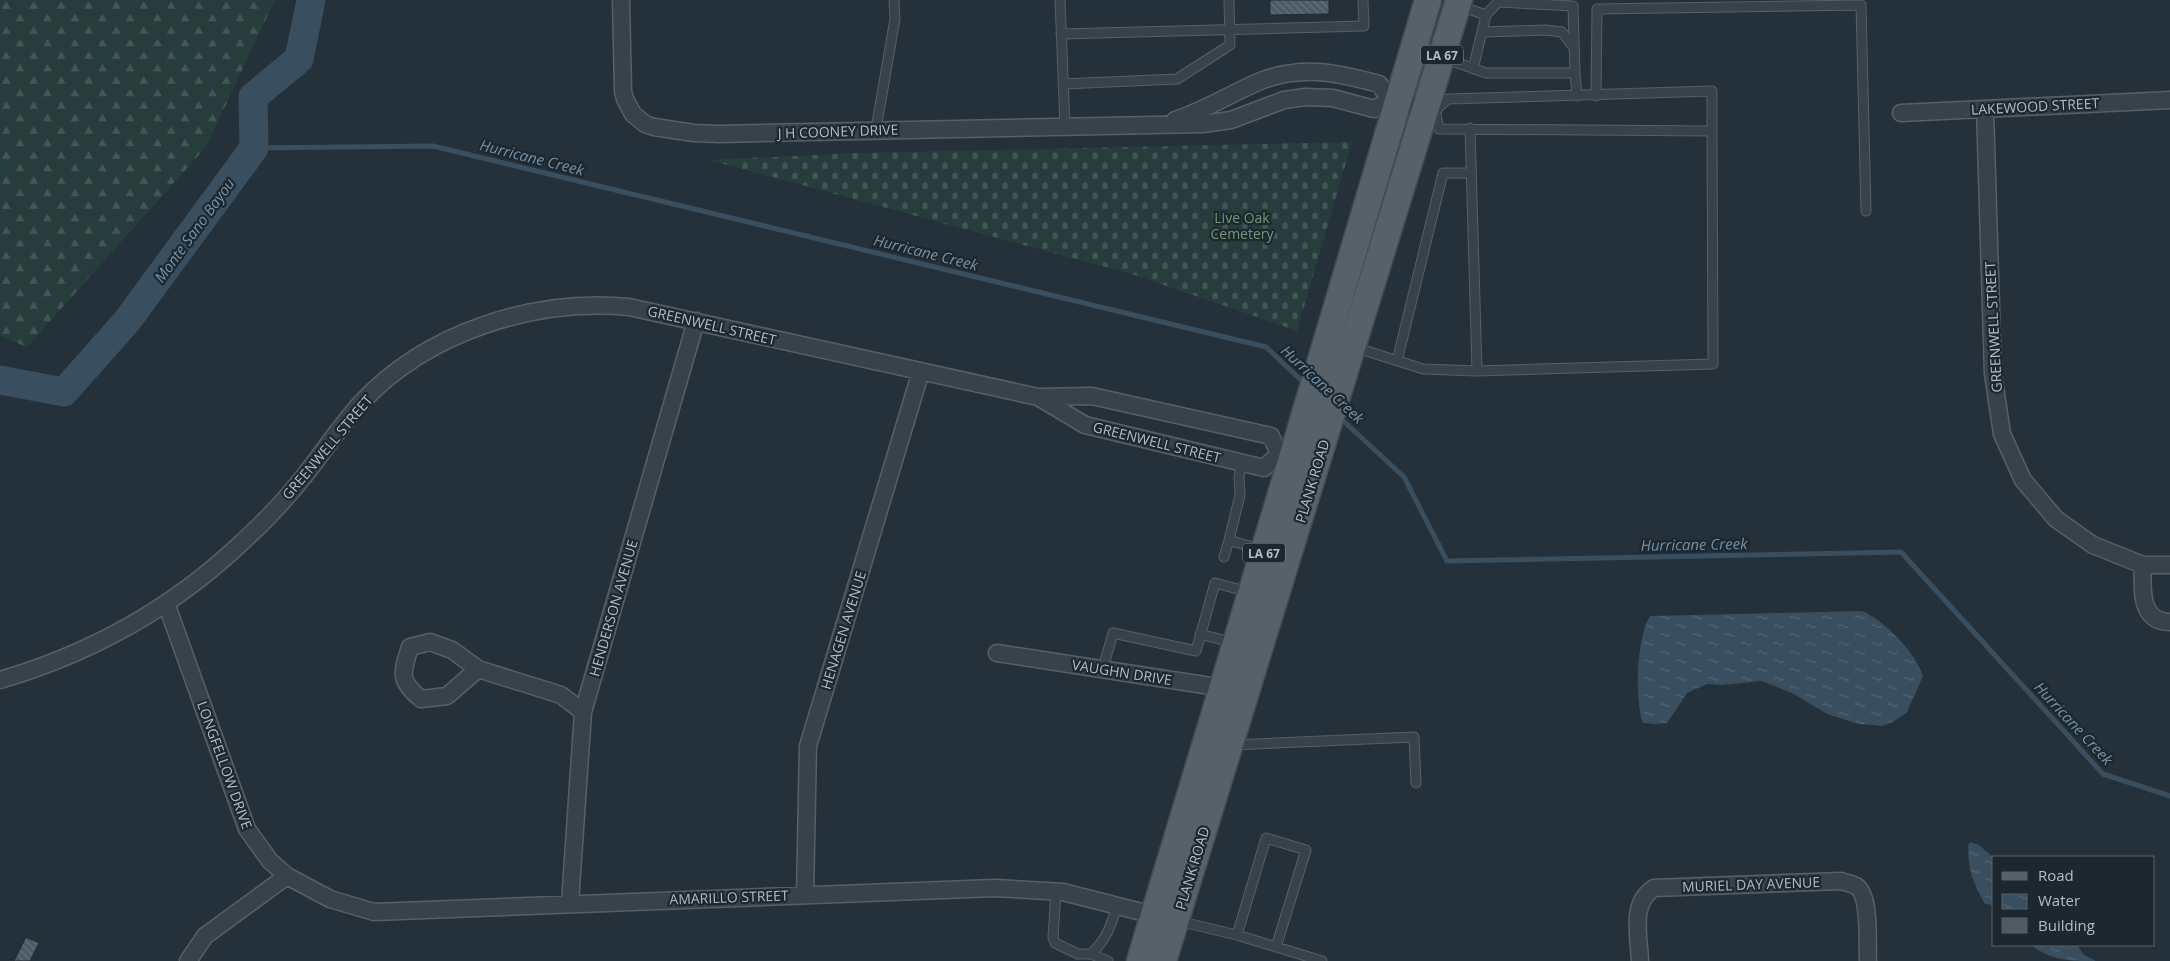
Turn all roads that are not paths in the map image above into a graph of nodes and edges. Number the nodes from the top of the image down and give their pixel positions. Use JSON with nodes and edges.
{"nodes":[{"id":1,"x":620,"y":0,"type":"edge"},
{"id":2,"x":894,"y":0,"type":"edge"},
{"id":3,"x":1060,"y":0,"type":"edge"},
{"id":4,"x":1229,"y":0,"type":"edge"},
{"id":5,"x":1364,"y":0,"type":"edge"},
{"id":6,"x":1426,"y":0,"type":"edge"},
{"id":7,"x":1458,"y":3,"type":"edge"},
{"id":8,"x":1486,"y":15,"type":"junction"},
{"id":9,"x":1230,"y":30,"type":"junction"},
{"id":10,"x":1482,"y":32,"type":"junction"},
{"id":11,"x":1061,"y":34,"type":"junction"},
{"id":12,"x":1574,"y":48,"type":"junction"},
{"id":13,"x":1441,"y":57,"type":"junction"},
{"id":14,"x":1473,"y":69,"type":"junction"},
{"id":15,"x":1575,"y":73,"type":"junction"},
{"id":16,"x":1063,"y":84,"type":"junction"},
{"id":17,"x":1577,"y":96,"type":"junction"},
{"id":18,"x":1596,"y":96,"type":"junction"},
{"id":19,"x":2170,"y":100,"type":"edge"},
{"id":20,"x":1393,"y":101,"type":"junction"},
{"id":21,"x":1985,"y":109,"type":"junction"},
{"id":22,"x":1430,"y":110,"type":"junction"},
{"id":23,"x":1901,"y":113,"type":"dead end"},
{"id":24,"x":1164,"y":123,"type":"junction"},
{"id":25,"x":1065,"y":126,"type":"junction"},
{"id":26,"x":1470,"y":128,"type":"junction"},
{"id":27,"x":876,"y":129,"type":"junction"},
{"id":28,"x":1712,"y":132,"type":"junction"},
{"id":29,"x":1471,"y":173,"type":"junction"},
{"id":30,"x":1866,"y":211,"type":"dead end"},
{"id":31,"x":696,"y":321,"type":"junction"},
{"id":32,"x":1340,"y":357,"type":"junction"},
{"id":33,"x":1397,"y":361,"type":"junction"},
{"id":34,"x":921,"y":371,"type":"junction"},
{"id":35,"x":1477,"y":371,"type":"junction"},
{"id":36,"x":1038,"y":397,"type":"junction"},
{"id":37,"x":1296,"y":459,"type":"junction"},
{"id":38,"x":1241,"y":462,"type":"junction"},
{"id":39,"x":1230,"y":540,"type":"junction"},
{"id":40,"x":1265,"y":550,"type":"junction"},
{"id":41,"x":1224,"y":557,"type":"dead end"},
{"id":42,"x":2143,"y":565,"type":"junction"},
{"id":43,"x":2170,"y":565,"type":"edge"},
{"id":44,"x":1252,"y":593,"type":"junction"},
{"id":45,"x":166,"y":603,"type":"junction"},
{"id":46,"x":2170,"y":622,"type":"edge"},
{"id":47,"x":1200,"y":634,"type":"junction"},
{"id":48,"x":1236,"y":643,"type":"junction"},
{"id":49,"x":997,"y":653,"type":"dead end"},
{"id":50,"x":478,"y":668,"type":"junction"},
{"id":51,"x":1103,"y":668,"type":"junction"},
{"id":52,"x":0,"y":680,"type":"edge"},
{"id":53,"x":1235,"y":690,"type":"junction"},
{"id":54,"x":583,"y":712,"type":"junction"},
{"id":55,"x":1229,"y":745,"type":"junction"},
{"id":56,"x":1416,"y":783,"type":"dead end"},
{"id":57,"x":287,"y":876,"type":"junction"},
{"id":58,"x":1056,"y":892,"type":"junction"},
{"id":59,"x":805,"y":895,"type":"junction"},
{"id":60,"x":570,"y":903,"type":"junction"},
{"id":61,"x":1117,"y":906,"type":"junction"},
{"id":62,"x":1165,"y":918,"type":"junction"},
{"id":63,"x":1237,"y":935,"type":"junction"},
{"id":64,"x":1276,"y":947,"type":"junction"},
{"id":65,"x":1091,"y":954,"type":"junction"},
{"id":66,"x":188,"y":961,"type":"edge"},
{"id":67,"x":1108,"y":961,"type":"edge"},
{"id":68,"x":1140,"y":961,"type":"edge"},
{"id":69,"x":1163,"y":961,"type":"edge"},
{"id":70,"x":1322,"y":961,"type":"edge"},
{"id":71,"x":1640,"y":961,"type":"edge"},
{"id":72,"x":1868,"y":961,"type":"edge"}],
"edges":[{"from":1,"to":27,"type":"street","name":"J H COONEY DRIVE"},
{"from":2,"to":27,"type":"lane"},
{"from":3,"to":11,"type":"lane"},
{"from":4,"to":9,"type":"lane"},
{"from":5,"to":9,"type":"lane"},
{"from":6,"to":20,"type":"main road","name":"PLANK ROAD","number":"LA 67"},
{"from":7,"to":8,"type":"lane"},
{"from":7,"to":13,"type":"main road","name":"PLANK ROAD","number":"LA 67"},
{"from":8,"to":10,"type":"lane"},
{"from":8,"to":12,"type":"lane"},
{"from":9,"to":11,"type":"lane"},
{"from":9,"to":16,"type":"lane"},
{"from":10,"to":12,"type":"lane"},
{"from":10,"to":14,"type":"lane"},
{"from":11,"to":16,"type":"lane"},
{"from":12,"to":15,"type":"lane"},
{"from":13,"to":14,"type":"lane"},
{"from":13,"to":22,"type":"main road","name":"PLANK ROAD","number":"LA 67"},
{"from":14,"to":15,"type":"lane"},
{"from":15,"to":17,"type":"lane"},
{"from":16,"to":25,"type":"lane"},
{"from":17,"to":18,"type":"lane"},
{"from":17,"to":22,"type":"lane"},
{"from":18,"to":28,"type":"lane"},
{"from":18,"to":30,"type":"lane"},
{"from":19,"to":21,"type":"street","name":"LAKEWOOD STREET"},
{"from":20,"to":22,"type":"street"},
{"from":20,"to":24,"type":"street","name":"J H COONEY DRIVE"},
{"from":20,"to":24,"type":"street","name":"J H COONEY DRIVE"},
{"from":20,"to":32,"type":"main road","name":"PLANK ROAD","number":"LA 67"},
{"from":21,"to":23,"type":"street","name":"LAKEWOOD STREET"},
{"from":21,"to":42,"type":"street","name":"GREENWELL STREET"},
{"from":22,"to":26,"type":"lane"},
{"from":22,"to":32,"type":"main road","name":"PLANK ROAD","number":"LA 67"},
{"from":24,"to":25,"type":"street","name":"J H COONEY DRIVE"},
{"from":25,"to":27,"type":"street","name":"J H COONEY DRIVE"},
{"from":26,"to":28,"type":"lane"},
{"from":26,"to":29,"type":"lane"},
{"from":28,"to":35,"type":"lane"},
{"from":29,"to":33,"type":"lane"},
{"from":29,"to":35,"type":"lane"},
{"from":31,"to":34,"type":"street","name":"GREENWELL STREET"},
{"from":31,"to":45,"type":"street","name":"GREENWELL STREET"},
{"from":31,"to":54,"type":"street","name":"HENDERSON AVENUE"},
{"from":32,"to":33,"type":"lane"},
{"from":32,"to":37,"type":"main road","name":"PLANK ROAD","number":"LA 67"},
{"from":32,"to":37,"type":"main road","name":"PLANK ROAD","number":"LA 67"},
{"from":33,"to":35,"type":"lane"},
{"from":34,"to":36,"type":"street","name":"GREENWELL STREET"},
{"from":34,"to":59,"type":"street","name":"HENAGEN AVENUE"},
{"from":36,"to":37,"type":"street","name":"GREENWELL STREET"},
{"from":36,"to":38,"type":"street","name":"GREENWELL STREET"},
{"from":37,"to":38,"type":"street","name":"GREENWELL STREET"},
{"from":37,"to":40,"type":"main road","name":"PLANK ROAD","number":"LA 67"},
{"from":37,"to":53,"type":"main road","name":"PLANK ROAD","number":"LA 67"},
{"from":38,"to":39,"type":"lane"},
{"from":39,"to":40,"type":"lane"},
{"from":39,"to":41,"type":"lane"},
{"from":40,"to":44,"type":"main road","name":"PLANK ROAD","number":"LA 67"},
{"from":42,"to":43,"type":"street","name":"GREENWELL STREET"},
{"from":42,"to":46,"type":"street"},
{"from":44,"to":47,"type":"lane"},
{"from":44,"to":48,"type":"main road","name":"PLANK ROAD","number":"LA 67"},
{"from":45,"to":52,"type":"street","name":"GREENWELL STREET"},
{"from":45,"to":57,"type":"street","name":"LONGFELLOW DRIVE"},
{"from":47,"to":48,"type":"lane"},
{"from":47,"to":51,"type":"lane"},
{"from":48,"to":53,"type":"main road","name":"PLANK ROAD","number":"LA 67"},
{"from":49,"to":51,"type":"street","name":"VAUGHN DRIVE"},
{"from":50,"to":50,"type":"street"},
{"from":50,"to":54,"type":"street"},
{"from":51,"to":53,"type":"street","name":"VAUGHN DRIVE"},
{"from":53,"to":55,"type":"main road","name":"PLANK ROAD","number":"LA 67"},
{"from":53,"to":62,"type":"main road","name":"PLANK ROAD","number":"LA 67"},
{"from":54,"to":60,"type":"street","name":"HENDERSON AVENUE"},
{"from":55,"to":56,"type":"lane"},
{"from":55,"to":62,"type":"main road","name":"PLANK ROAD","number":"LA 67"},
{"from":57,"to":60,"type":"street","name":"AMARILLO STREET"},
{"from":57,"to":66,"type":"street"},
{"from":58,"to":59,"type":"street","name":"AMARILLO STREET"},
{"from":58,"to":61,"type":"street","name":"AMARILLO STREET"},
{"from":58,"to":65,"type":"lane"},
{"from":59,"to":60,"type":"street","name":"AMARILLO STREET"},
{"from":61,"to":62,"type":"street","name":"AMARILLO STREET"},
{"from":61,"to":65,"type":"lane"},
{"from":62,"to":63,"type":"lane"},
{"from":62,"to":68,"type":"main road","name":"PLANK ROAD","number":"LA 67"},
{"from":62,"to":69,"type":"main road","name":"PLANK ROAD","number":"LA 67"},
{"from":63,"to":64,"type":"lane"},
{"from":63,"to":64,"type":"lane"},
{"from":64,"to":70,"type":"lane"},
{"from":65,"to":67,"type":"lane"},
{"from":71,"to":72,"type":"street","name":"MURIEL DAY AVENUE"}]}
